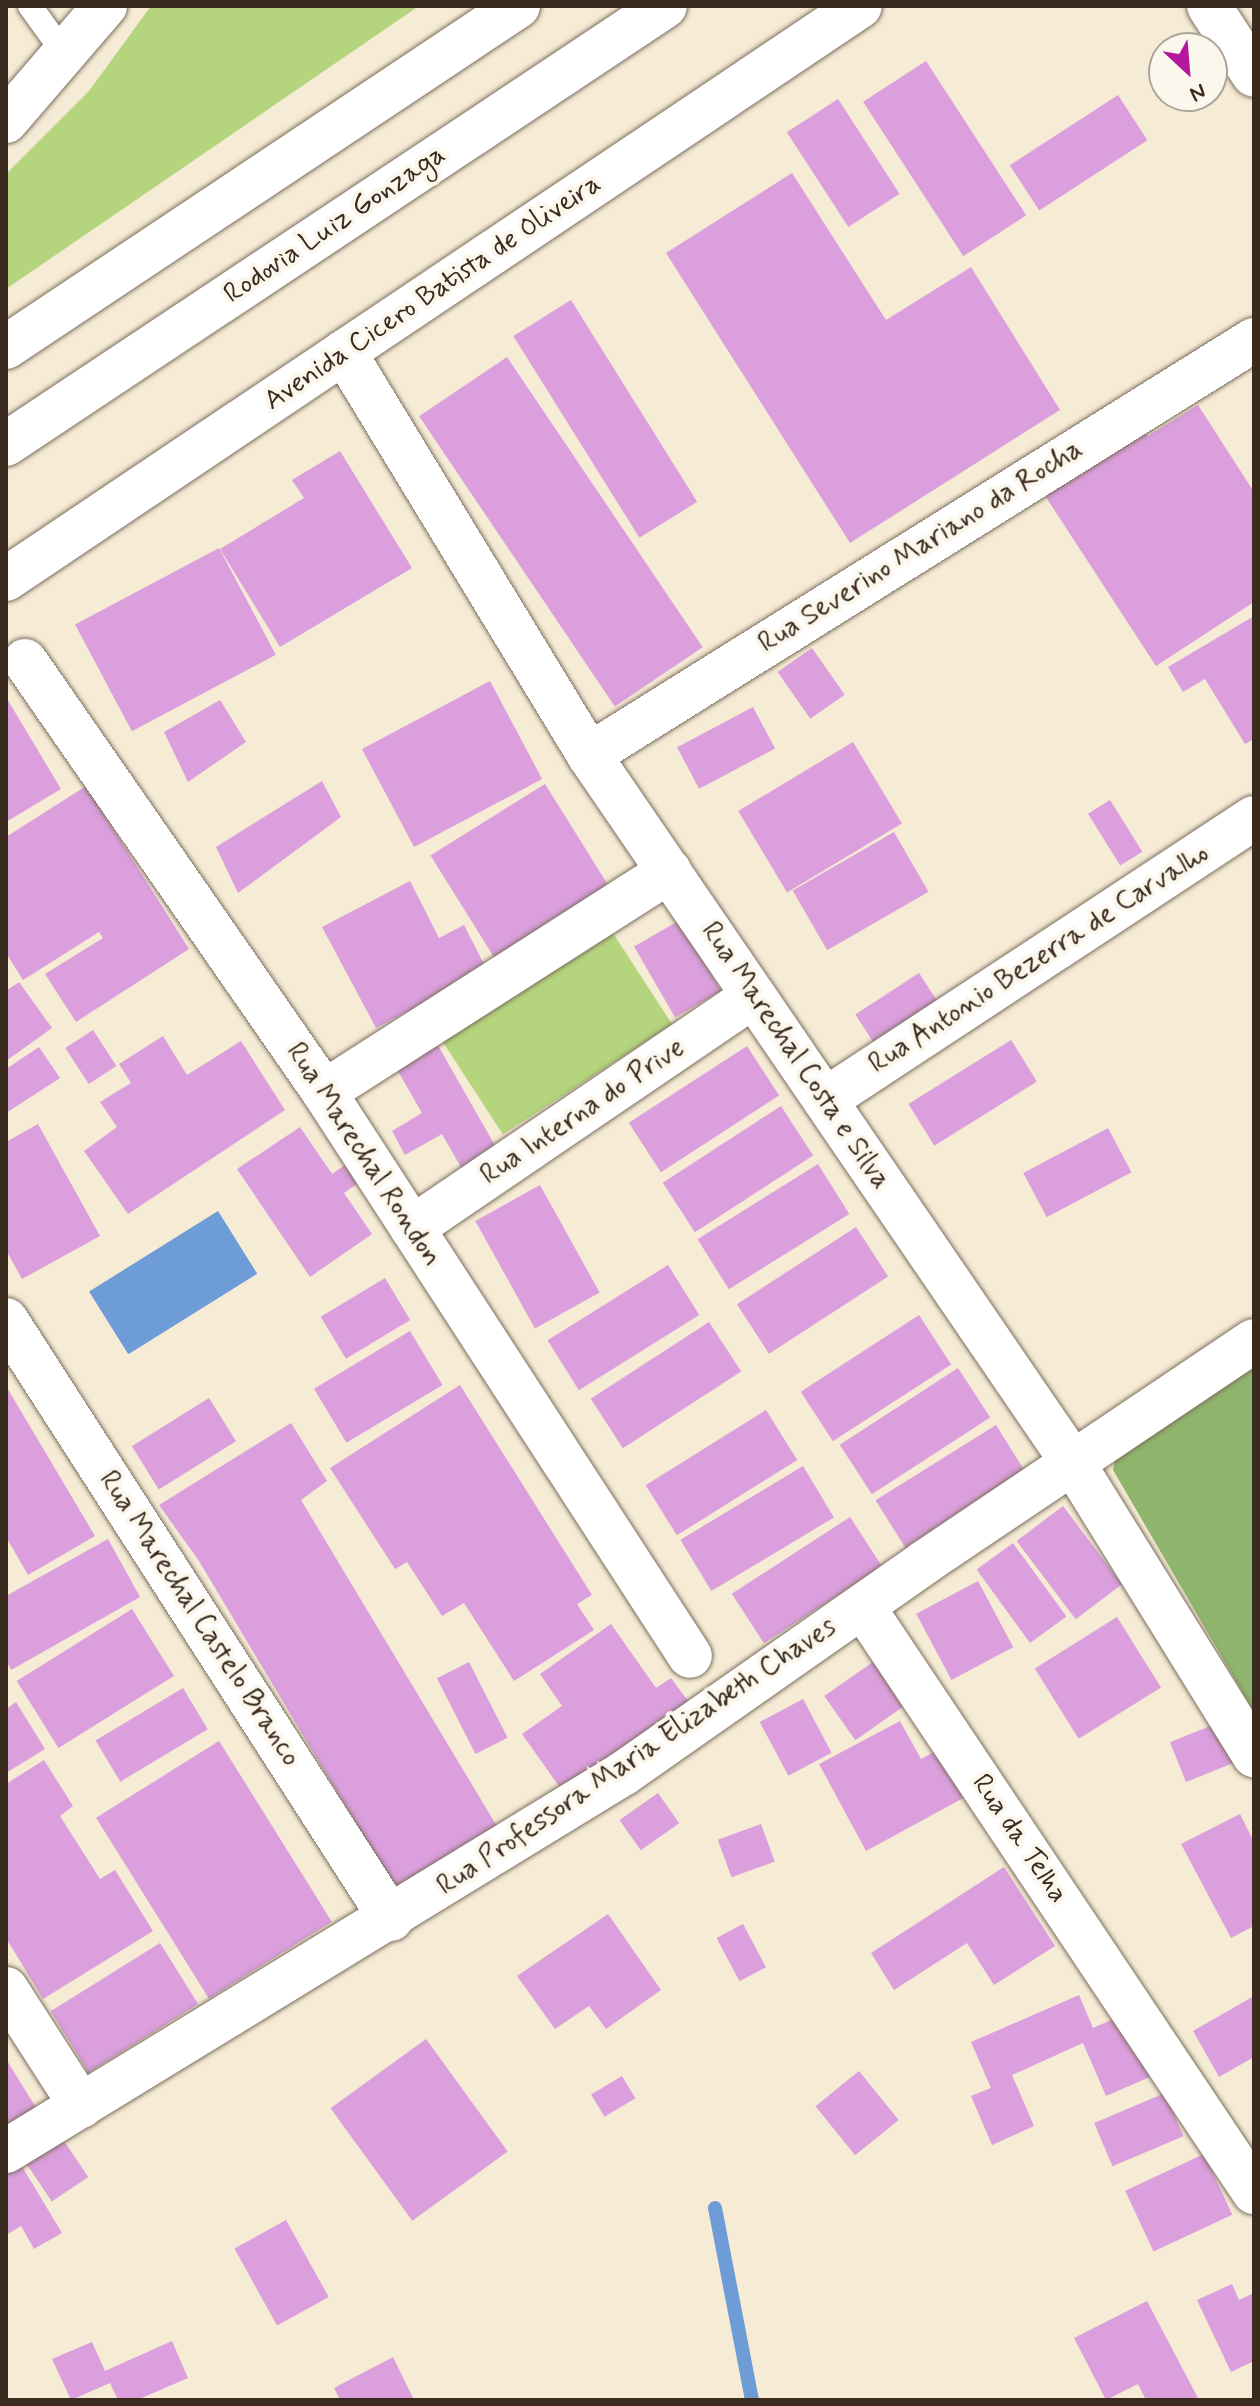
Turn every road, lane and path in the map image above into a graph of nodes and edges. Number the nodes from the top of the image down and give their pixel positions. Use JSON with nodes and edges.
{"nodes":[{"id":1,"x":30,"y":6,"type":"edge"},
{"id":2,"x":105,"y":6,"type":"edge"},
{"id":3,"x":518,"y":6,"type":"edge"},
{"id":4,"x":665,"y":6,"type":"edge"},
{"id":5,"x":860,"y":6,"type":"edge"},
{"id":6,"x":1209,"y":6,"type":"edge"},
{"id":7,"x":66,"y":56,"type":"junction"},
{"id":8,"x":1254,"y":75,"type":"edge"},
{"id":9,"x":6,"y":121,"type":"edge"},
{"id":10,"x":1254,"y":340,"type":"edge"},
{"id":11,"x":6,"y":347,"type":"edge"},
{"id":12,"x":344,"y":352,"type":"junction"},
{"id":13,"x":6,"y":444,"type":"edge"},
{"id":14,"x":6,"y":579,"type":"edge"},
{"id":15,"x":25,"y":661,"type":"dead end"},
{"id":16,"x":589,"y":755,"type":"junction"},
{"id":17,"x":1254,"y":818,"type":"edge"},
{"id":18,"x":669,"y":871,"type":"junction"},
{"id":19,"x":754,"y":996,"type":"junction"},
{"id":20,"x":324,"y":1092,"type":"junction"},
{"id":21,"x":825,"y":1100,"type":"junction"},
{"id":22,"x":412,"y":1228,"type":"junction"},
{"id":23,"x":6,"y":1320,"type":"edge"},
{"id":24,"x":1254,"y":1341,"type":"edge"},
{"id":25,"x":1073,"y":1463,"type":"junction"},
{"id":26,"x":863,"y":1607,"type":"junction"},
{"id":27,"x":690,"y":1656,"type":"dead end"},
{"id":28,"x":1254,"y":1755,"type":"edge"},
{"id":29,"x":391,"y":1919,"type":"junction"},
{"id":30,"x":6,"y":1989,"type":"edge"},
{"id":31,"x":81,"y":2106,"type":"junction"},
{"id":32,"x":6,"y":2151,"type":"edge"},
{"id":33,"x":1254,"y":2192,"type":"edge"}],
"edges":[{"from":1,"to":7,"type":"lane"},
{"from":2,"to":7,"type":"main road"},
{"from":3,"to":11,"type":"main road"},
{"from":4,"to":13,"type":"main road","name":"Rodovia Luiz Gonzaga"},
{"from":5,"to":12,"type":"main road","name":"Avenida Cicero Batista de Oliveira"},
{"from":6,"to":8,"type":"main road"},
{"from":7,"to":9,"type":"main road"},
{"from":10,"to":16,"type":"main road","name":"Rua Severino Mariano da Rocha"},
{"from":12,"to":14,"type":"main road","name":"Avenida Cicero Batista de Oliveira"},
{"from":12,"to":16,"type":"main road","name":"Rua Marechal Costa e Silva"},
{"from":15,"to":20,"type":"main road","name":"Rua Marechal Rondon"},
{"from":16,"to":18,"type":"main road","name":"Rua Marechal Costa e Silva"},
{"from":17,"to":21,"type":"main road","name":"Rua Antonio Bezerra de Carvalho"},
{"from":18,"to":19,"type":"main road","name":"Rua Marechal Costa e Silva"},
{"from":18,"to":20,"type":"main road"},
{"from":19,"to":21,"type":"main road","name":"Rua Marechal Costa e Silva"},
{"from":19,"to":22,"type":"main road","name":"Rua Interna do Prive"},
{"from":20,"to":22,"type":"main road","name":"Rua Marechal Rondon"},
{"from":21,"to":25,"type":"main road","name":"Rua Marechal Costa e Silva"},
{"from":22,"to":27,"type":"main road","name":"Rua Marechal Rondon"},
{"from":23,"to":29,"type":"main road","name":"Rua Marechal Castelo Branco"},
{"from":24,"to":25,"type":"main road","name":"Rua Professora Maria Elizabeth Chaves"},
{"from":25,"to":26,"type":"main road","name":"Rua Professora Maria Elizabeth Chaves"},
{"from":25,"to":28,"type":"main road","name":"Rua Marechal Costa e Silva"},
{"from":26,"to":29,"type":"main road","name":"Rua Professora Maria Elizabeth Chaves"},
{"from":26,"to":33,"type":"main road","name":"Rua da Telha"},
{"from":29,"to":31,"type":"main road","name":"Rua Professora Maria Elizabeth Chaves"},
{"from":30,"to":31,"type":"main road"},
{"from":31,"to":32,"type":"main road","name":"Rua Professora Maria Elizabeth Chaves"}]}
